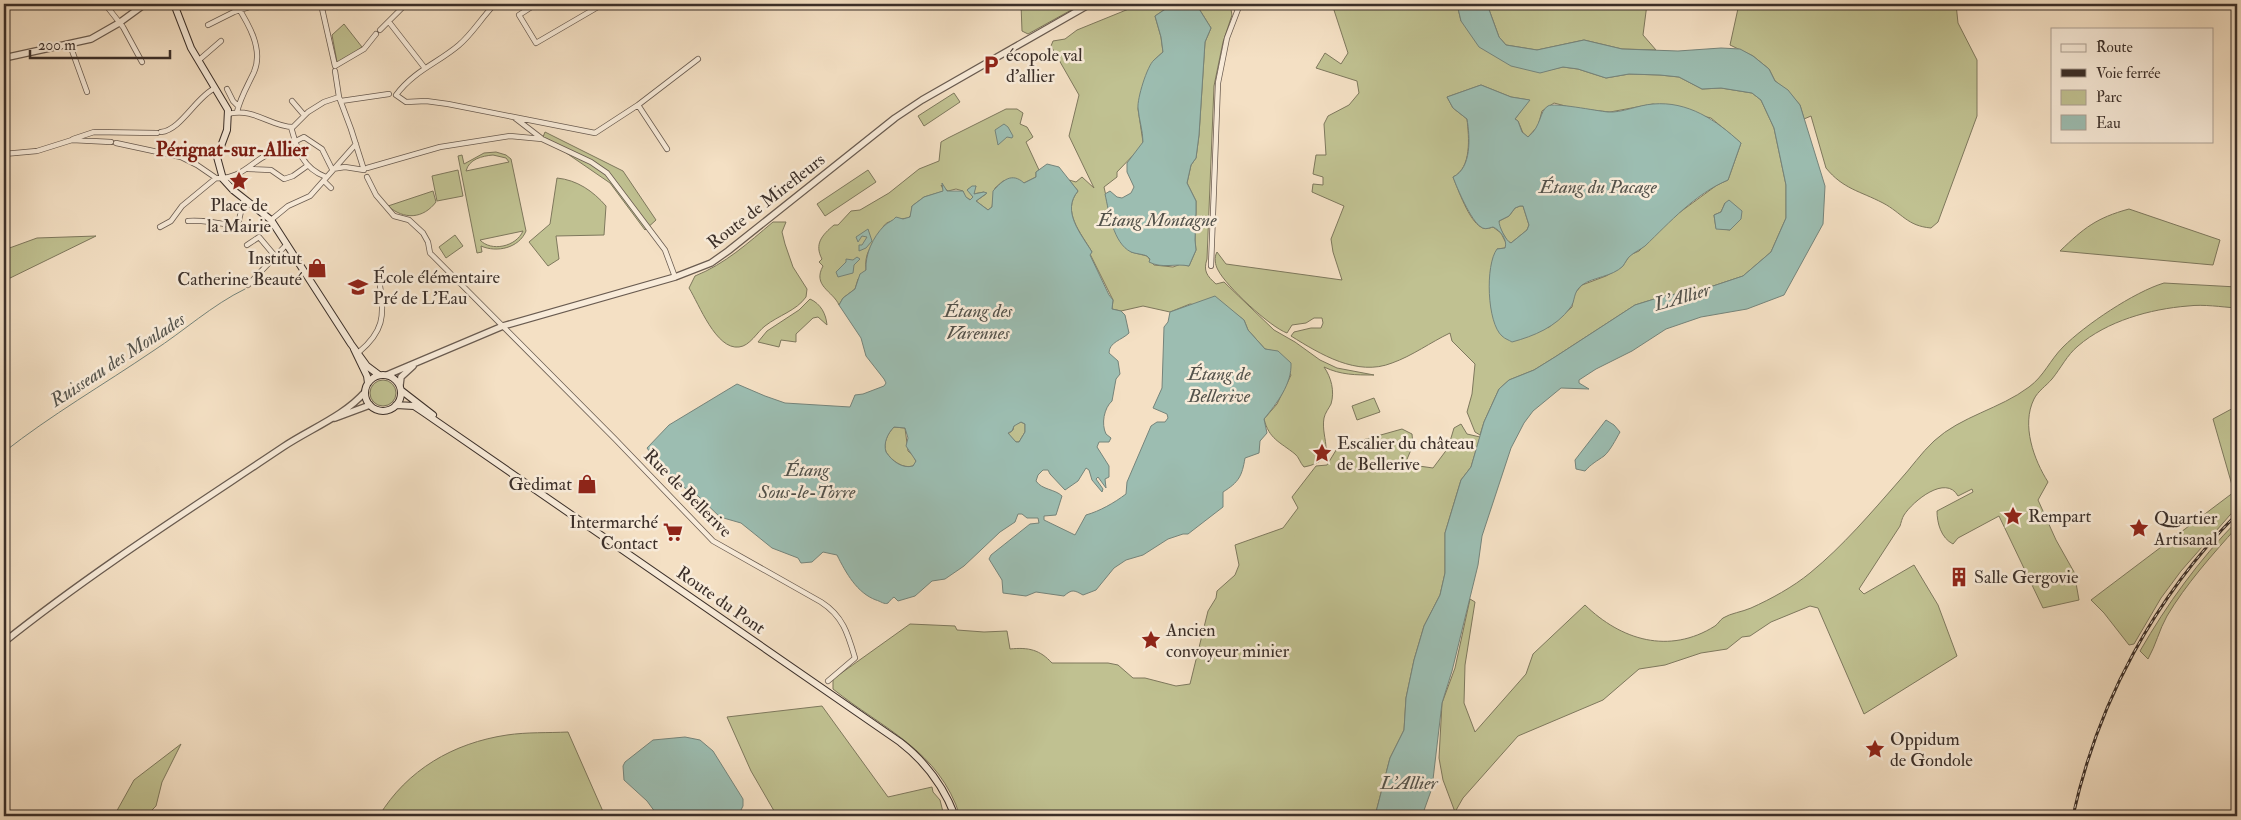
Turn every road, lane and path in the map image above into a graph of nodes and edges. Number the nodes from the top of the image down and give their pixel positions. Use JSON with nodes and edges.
{"nodes":[{"id":1,"x":105,"y":4,"type":"edge"},
{"id":2,"x":144,"y":4,"type":"edge"},
{"id":3,"x":174,"y":4,"type":"edge"},
{"id":4,"x":236,"y":4,"type":"edge"},
{"id":5,"x":259,"y":4,"type":"edge"},
{"id":6,"x":321,"y":4,"type":"edge"},
{"id":7,"x":406,"y":4,"type":"edge"},
{"id":8,"x":495,"y":4,"type":"edge"},
{"id":9,"x":536,"y":4,"type":"edge"},
{"id":10,"x":590,"y":4,"type":"edge"},
{"id":11,"x":603,"y":4,"type":"edge"},
{"id":12,"x":1090,"y":4,"type":"edge"},
{"id":13,"x":1240,"y":4,"type":"edge"},
{"id":14,"x":594,"y":10,"type":"junction"},
{"id":15,"x":241,"y":12,"type":"junction"},
{"id":16,"x":389,"y":22,"type":"junction"},
{"id":17,"x":119,"y":23,"type":"junction"},
{"id":18,"x":208,"y":25,"type":"dead end"},
{"id":19,"x":334,"y":32,"type":"dead end"},
{"id":20,"x":329,"y":36,"type":"junction"},
{"id":21,"x":221,"y":41,"type":"dead end"},
{"id":22,"x":70,"y":45,"type":"junction"},
{"id":23,"x":4,"y":58,"type":"edge"},
{"id":24,"x":698,"y":58,"type":"dead end"},
{"id":25,"x":199,"y":60,"type":"junction"},
{"id":26,"x":142,"y":62,"type":"dead end"},
{"id":27,"x":424,"y":67,"type":"junction"},
{"id":28,"x":335,"y":69,"type":"junction"},
{"id":29,"x":215,"y":88,"type":"junction"},
{"id":30,"x":227,"y":89,"type":"dead end"},
{"id":31,"x":87,"y":92,"type":"dead end"},
{"id":32,"x":389,"y":94,"type":"dead end"},
{"id":33,"x":340,"y":99,"type":"junction"},
{"id":34,"x":292,"y":101,"type":"dead end"},
{"id":35,"x":638,"y":104,"type":"junction"},
{"id":36,"x":238,"y":109,"type":"junction"},
{"id":37,"x":228,"y":114,"type":"junction"},
{"id":38,"x":304,"y":115,"type":"junction"},
{"id":39,"x":514,"y":118,"type":"junction"},
{"id":40,"x":291,"y":127,"type":"junction"},
{"id":41,"x":542,"y":139,"type":"junction"},
{"id":42,"x":72,"y":140,"type":"junction"},
{"id":43,"x":295,"y":142,"type":"junction"},
{"id":44,"x":356,"y":144,"type":"junction"},
{"id":45,"x":667,"y":149,"type":"dead end"},
{"id":46,"x":4,"y":154,"type":"edge"},
{"id":47,"x":307,"y":166,"type":"junction"},
{"id":48,"x":248,"y":169,"type":"junction"},
{"id":49,"x":332,"y":169,"type":"junction"},
{"id":50,"x":365,"y":169,"type":"junction"},
{"id":51,"x":367,"y":177,"type":"dead end"},
{"id":52,"x":216,"y":178,"type":"junction"},
{"id":53,"x":223,"y":179,"type":"junction"},
{"id":54,"x":325,"y":179,"type":"junction"},
{"id":55,"x":331,"y":188,"type":"dead end"},
{"id":56,"x":244,"y":199,"type":"junction"},
{"id":57,"x":271,"y":220,"type":"junction"},
{"id":58,"x":188,"y":221,"type":"dead end"},
{"id":59,"x":160,"y":227,"type":"dead end"},
{"id":60,"x":287,"y":244,"type":"junction"},
{"id":61,"x":247,"y":245,"type":"dead end"},
{"id":62,"x":275,"y":256,"type":"junction"},
{"id":63,"x":1211,"y":266,"type":"dead end"},
{"id":64,"x":675,"y":277,"type":"junction"},
{"id":65,"x":248,"y":285,"type":"dead end"},
{"id":66,"x":380,"y":286,"type":"dead end"},
{"id":67,"x":503,"y":326,"type":"junction"},
{"id":68,"x":351,"y":344,"type":"junction"},
{"id":69,"x":359,"y":352,"type":"junction"},
{"id":70,"x":421,"y":361,"type":"junction"},
{"id":71,"x":379,"y":375,"type":"junction"},
{"id":72,"x":387,"y":375,"type":"junction"},
{"id":73,"x":368,"y":383,"type":"junction"},
{"id":74,"x":400,"y":388,"type":"junction"},
{"id":75,"x":365,"y":392,"type":"junction"},
{"id":76,"x":370,"y":405,"type":"junction"},
{"id":77,"x":396,"y":405,"type":"junction"},
{"id":78,"x":313,"y":428,"type":"junction"},
{"id":79,"x":448,"y":430,"type":"junction"},
{"id":80,"x":4,"y":642,"type":"edge"},
{"id":81,"x":828,"y":681,"type":"dead end"},
{"id":82,"x":955,"y":816,"type":"edge"}],
"edges":[{"from":1,"to":17,"type":"street"},
{"from":2,"to":17,"type":"street"},
{"from":3,"to":25,"type":"main road"},
{"from":4,"to":15,"type":"street"},
{"from":5,"to":15,"type":"street"},
{"from":6,"to":20,"type":"street"},
{"from":7,"to":16,"type":"street"},
{"from":8,"to":27,"type":"street"},
{"from":9,"to":14,"type":"street"},
{"from":10,"to":14,"type":"street"},
{"from":11,"to":14,"type":"street"},
{"from":12,"to":64,"type":"street","name":"Route de Mirefleurs"},
{"from":13,"to":63,"type":"street"},
{"from":15,"to":18,"type":"street"},
{"from":15,"to":36,"type":"street"},
{"from":16,"to":27,"type":"street"},
{"from":16,"to":28,"type":"street"},
{"from":17,"to":22,"type":"street"},
{"from":17,"to":26,"type":"street"},
{"from":19,"to":20,"type":"street"},
{"from":20,"to":28,"type":"street"},
{"from":21,"to":25,"type":"street"},
{"from":22,"to":23,"type":"street"},
{"from":22,"to":31,"type":"street"},
{"from":24,"to":35,"type":"street"},
{"from":25,"to":29,"type":"main road"},
{"from":27,"to":39,"type":"street"},
{"from":28,"to":33,"type":"street"},
{"from":29,"to":37,"type":"main road"},
{"from":29,"to":42,"type":"street"},
{"from":30,"to":36,"type":"street"},
{"from":32,"to":33,"type":"street"},
{"from":33,"to":38,"type":"street"},
{"from":33,"to":44,"type":"street"},
{"from":34,"to":38,"type":"street"},
{"from":35,"to":39,"type":"street"},
{"from":35,"to":45,"type":"street"},
{"from":36,"to":37,"type":"street"},
{"from":36,"to":40,"type":"street"},
{"from":37,"to":53,"type":"main road"},
{"from":38,"to":40,"type":"street"},
{"from":39,"to":41,"type":"street"},
{"from":40,"to":43,"type":"street"},
{"from":41,"to":50,"type":"street"},
{"from":41,"to":64,"type":"street"},
{"from":42,"to":46,"type":"street"},
{"from":42,"to":52,"type":"street"},
{"from":43,"to":47,"type":"street"},
{"from":43,"to":48,"type":"street"},
{"from":43,"to":49,"type":"street"},
{"from":44,"to":49,"type":"street"},
{"from":44,"to":50,"type":"street"},
{"from":47,"to":48,"type":"street"},
{"from":47,"to":54,"type":"street"},
{"from":48,"to":53,"type":"street"},
{"from":49,"to":50,"type":"street"},
{"from":49,"to":54,"type":"street"},
{"from":51,"to":67,"type":"street"},
{"from":52,"to":53,"type":"street"},
{"from":52,"to":59,"type":"street"},
{"from":53,"to":56,"type":"main road"},
{"from":54,"to":55,"type":"street"},
{"from":54,"to":57,"type":"street"},
{"from":56,"to":57,"type":"main road"},
{"from":56,"to":58,"type":"street"},
{"from":57,"to":60,"type":"main road"},
{"from":60,"to":62,"type":"street"},
{"from":60,"to":68,"type":"main road"},
{"from":61,"to":62,"type":"street"},
{"from":62,"to":65,"type":"street"},
{"from":64,"to":67,"type":"street","name":"Route de Mirefleurs"},
{"from":66,"to":69,"type":"street"},
{"from":67,"to":70,"type":"street","name":"Route de Mirefleurs"},
{"from":67,"to":81,"type":"street","name":"Rue de Bellerive"},
{"from":68,"to":69,"type":"main road"},
{"from":68,"to":73,"type":"main road"},
{"from":69,"to":71,"type":"main road"},
{"from":70,"to":72,"type":"street","name":"Route de Mirefleurs"},
{"from":70,"to":74,"type":"street","name":"Route de Mirefleurs"},
{"from":71,"to":72,"type":"main road"},
{"from":71,"to":73,"type":"main road"},
{"from":72,"to":74,"type":"main road"},
{"from":73,"to":75,"type":"main road"},
{"from":74,"to":77,"type":"main road"},
{"from":74,"to":79,"type":"main road","name":"Route du Pont"},
{"from":75,"to":76,"type":"main road"},
{"from":75,"to":78,"type":"street"},
{"from":76,"to":77,"type":"main road"},
{"from":76,"to":78,"type":"street"},
{"from":77,"to":79,"type":"main road","name":"Route du Pont"},
{"from":78,"to":80,"type":"street"},
{"from":79,"to":82,"type":"main road","name":"Route du Pont"}]}
